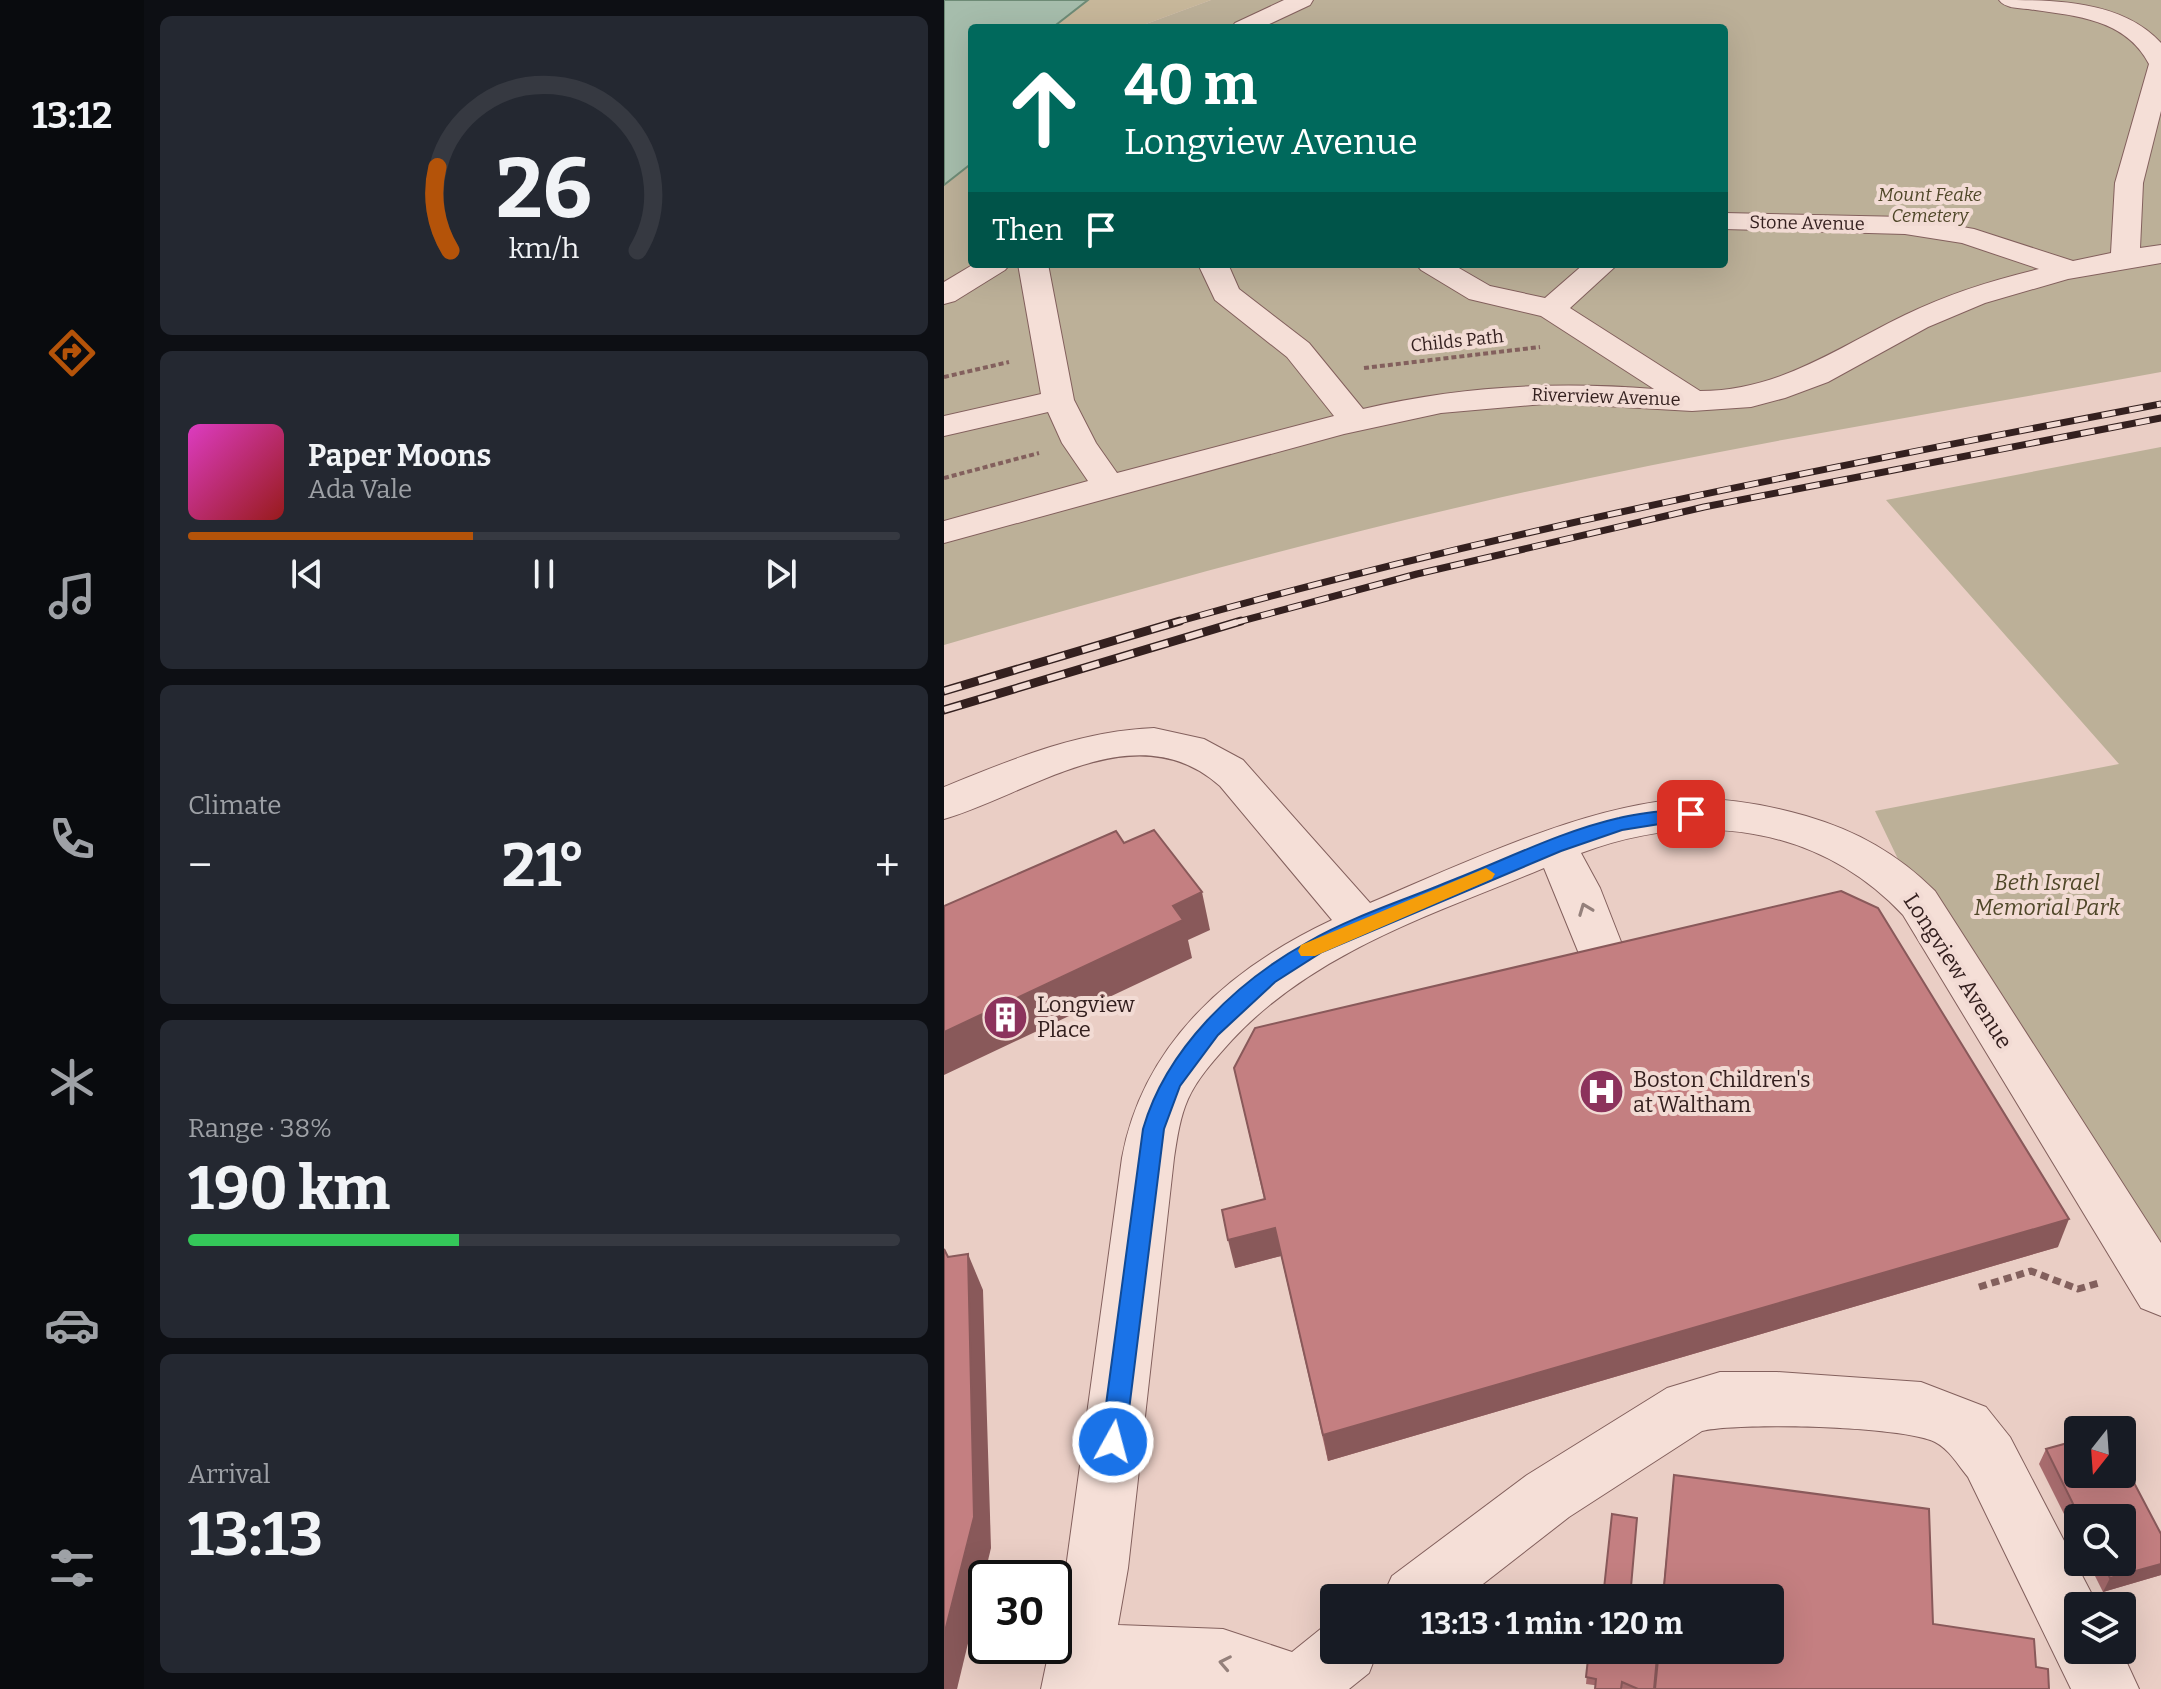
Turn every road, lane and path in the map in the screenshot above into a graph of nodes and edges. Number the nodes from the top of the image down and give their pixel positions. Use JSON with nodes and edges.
{"nodes":[{"id":1,"x":1302,"y":0,"type":"edge"},
{"id":2,"x":2010,"y":0,"type":"edge"},
{"id":3,"x":1251,"y":24,"type":"edge"},
{"id":4,"x":1728,"y":221,"type":"edge"},
{"id":5,"x":2161,"y":254,"type":"edge"},
{"id":6,"x":2125,"y":259,"type":"junction"},
{"id":7,"x":988,"y":268,"type":"edge"},
{"id":8,"x":1034,"y":268,"type":"edge"},
{"id":9,"x":1215,"y":268,"type":"edge"},
{"id":10,"x":1438,"y":268,"type":"edge"},
{"id":11,"x":1597,"y":268,"type":"edge"},
{"id":12,"x":2075,"y":271,"type":"junction"},
{"id":13,"x":944,"y":295,"type":"edge"},
{"id":14,"x":1551,"y":309,"type":"junction"},
{"id":15,"x":1597,"y":340,"type":"junction"},
{"id":16,"x":1050,"y":353,"type":"junction"},
{"id":17,"x":944,"y":377,"type":"edge"},
{"id":18,"x":1322,"y":377,"type":"junction"},
{"id":19,"x":1058,"y":400,"type":"junction"},
{"id":20,"x":1695,"y":400,"type":"junction"},
{"id":21,"x":1356,"y":422,"type":"junction"},
{"id":22,"x":944,"y":426,"type":"edge"},
{"id":23,"x":1079,"y":443,"type":"junction"},
{"id":24,"x":944,"y":478,"type":"edge"},
{"id":25,"x":1108,"y":485,"type":"junction"},
{"id":26,"x":944,"y":532,"type":"edge"},
{"id":27,"x":944,"y":804,"type":"edge"},
{"id":28,"x":1555,"y":846,"type":"junction"},
{"id":29,"x":1362,"y":925,"type":"junction"},
{"id":30,"x":1610,"y":975,"type":"edge"},
{"id":31,"x":2107,"y":1280,"type":"dead end"},
{"id":32,"x":1979,"y":1287,"type":"edge"},
{"id":33,"x":2161,"y":1291,"type":"edge"},
{"id":34,"x":1432,"y":1584,"type":"edge"},
{"id":35,"x":2064,"y":1606,"type":"edge"},
{"id":36,"x":2093,"y":1664,"type":"edge"},
{"id":37,"x":1078,"y":1672,"type":"edge"},
{"id":38,"x":1315,"y":1675,"type":"edge"},
{"id":39,"x":2106,"y":1689,"type":"edge"}],
"edges":[{"from":1,"to":3,"type":"street"},
{"from":2,"to":6,"type":"street"},
{"from":4,"to":12,"type":"street","name":"Stone Avenue"},
{"from":5,"to":6,"type":"street","name":"Riverview Avenue"},
{"from":6,"to":12,"type":"street","name":"Riverview Avenue"},
{"from":7,"to":13,"type":"street"},
{"from":8,"to":16,"type":"street"},
{"from":9,"to":18,"type":"street"},
{"from":10,"to":14,"type":"street"},
{"from":11,"to":14,"type":"street"},
{"from":12,"to":20,"type":"street","name":"Riverview Avenue"},
{"from":14,"to":15,"type":"street"},
{"from":15,"to":18,"type":"path","name":"Childs Path"},
{"from":15,"to":20,"type":"street"},
{"from":16,"to":17,"type":"path"},
{"from":16,"to":19,"type":"street"},
{"from":18,"to":21,"type":"street"},
{"from":19,"to":22,"type":"street"},
{"from":19,"to":23,"type":"street"},
{"from":20,"to":21,"type":"street","name":"Riverview Avenue"},
{"from":21,"to":25,"type":"street","name":"Riverview Avenue"},
{"from":23,"to":24,"type":"path"},
{"from":23,"to":25,"type":"street"},
{"from":25,"to":26,"type":"street","name":"Riverview Avenue"},
{"from":27,"to":29,"type":"street"},
{"from":28,"to":29,"type":"street","name":"Longview Avenue"},
{"from":30,"to":28,"type":"street","one_way":true},
{"from":28,"to":33,"type":"street","name":"Longview Avenue"},
{"from":29,"to":37,"type":"street","name":"Longview Avenue"},
{"from":31,"to":32,"type":"path"},
{"from":34,"to":35,"type":"street"},
{"from":36,"to":39,"type":"street"},
{"from":38,"to":37,"type":"street","one_way":true}]}
